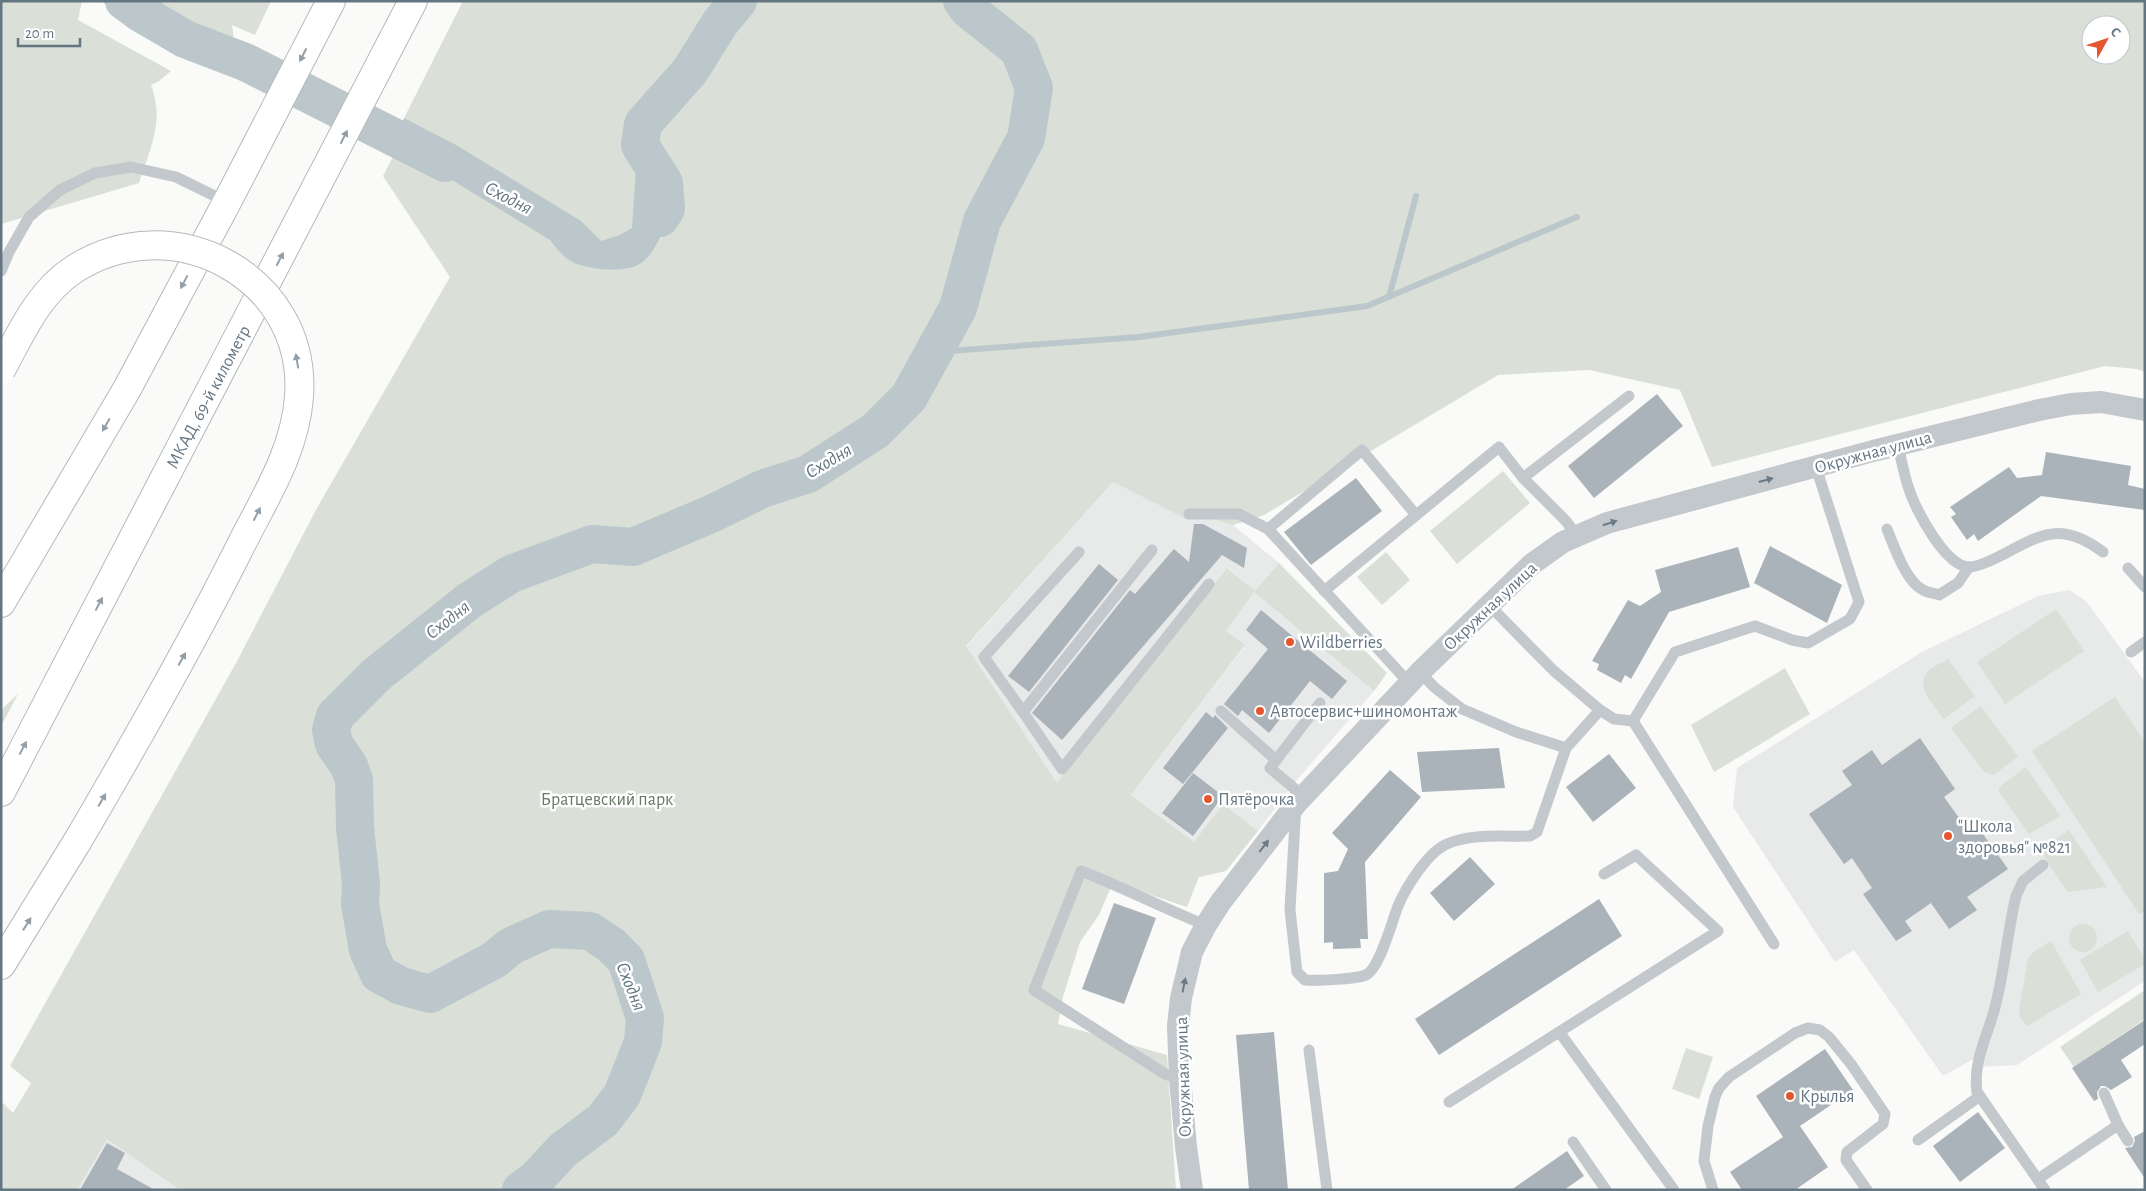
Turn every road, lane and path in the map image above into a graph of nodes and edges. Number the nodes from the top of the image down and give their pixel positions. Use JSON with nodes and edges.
{"nodes":[{"id":1,"x":414,"y":1,"type":"edge"},
{"id":2,"x":328,"y":7,"type":"edge"},
{"id":3,"x":227,"y":202,"type":"junction"},
{"id":4,"x":1,"y":270,"type":"edge"},
{"id":5,"x":1,"y":370,"type":"edge"},
{"id":6,"x":1629,"y":396,"type":"dead end"},
{"id":7,"x":2145,"y":410,"type":"edge"},
{"id":8,"x":1898,"y":444,"type":"junction"},
{"id":9,"x":1816,"y":467,"type":"junction"},
{"id":10,"x":1523,"y":478,"type":"junction"},
{"id":11,"x":1189,"y":514,"type":"dead end"},
{"id":12,"x":1416,"y":515,"type":"junction"},
{"id":13,"x":1268,"y":529,"type":"junction"},
{"id":14,"x":1887,"y":529,"type":"dead end"},
{"id":15,"x":1577,"y":536,"type":"junction"},
{"id":16,"x":1152,"y":550,"type":"dead end"},
{"id":17,"x":1079,"y":552,"type":"dead end"},
{"id":18,"x":2103,"y":552,"type":"dead end"},
{"id":19,"x":1969,"y":567,"type":"junction"},
{"id":20,"x":2128,"y":568,"type":"dead end"},
{"id":21,"x":1208,"y":584,"type":"dead end"},
{"id":22,"x":2145,"y":587,"type":"edge"},
{"id":23,"x":1324,"y":591,"type":"junction"},
{"id":24,"x":5,"y":597,"type":"edge"},
{"id":25,"x":1489,"y":605,"type":"junction"},
{"id":26,"x":2145,"y":642,"type":"edge"},
{"id":27,"x":2131,"y":652,"type":"dead end"},
{"id":28,"x":1415,"y":678,"type":"junction"},
{"id":29,"x":1320,"y":703,"type":"dead end"},
{"id":30,"x":1600,"y":710,"type":"junction"},
{"id":31,"x":1221,"y":711,"type":"dead end"},
{"id":32,"x":1023,"y":712,"type":"junction"},
{"id":33,"x":1633,"y":721,"type":"junction"},
{"id":34,"x":1566,"y":748,"type":"junction"},
{"id":35,"x":1276,"y":760,"type":"junction"},
{"id":36,"x":1,"y":792,"type":"edge"},
{"id":37,"x":1296,"y":804,"type":"junction"},
{"id":38,"x":2043,"y":866,"type":"dead end"},
{"id":39,"x":1604,"y":874,"type":"dead end"},
{"id":40,"x":1206,"y":925,"type":"junction"},
{"id":41,"x":1774,"y":944,"type":"dead end"},
{"id":42,"x":1,"y":965,"type":"edge"},
{"id":43,"x":1560,"y":1033,"type":"junction"},
{"id":44,"x":1309,"y":1050,"type":"dead end"},
{"id":45,"x":1180,"y":1079,"type":"junction"},
{"id":46,"x":2104,"y":1093,"type":"dead end"},
{"id":47,"x":1980,"y":1096,"type":"junction"},
{"id":48,"x":1449,"y":1102,"type":"dead end"},
{"id":49,"x":2118,"y":1125,"type":"junction"},
{"id":50,"x":1918,"y":1140,"type":"dead end"},
{"id":51,"x":2128,"y":1141,"type":"dead end"},
{"id":52,"x":1573,"y":1142,"type":"dead end"},
{"id":53,"x":2038,"y":1179,"type":"junction"},
{"id":54,"x":1862,"y":1188,"type":"edge"},
{"id":55,"x":1192,"y":1190,"type":"edge"},
{"id":56,"x":1327,"y":1190,"type":"edge"},
{"id":57,"x":1606,"y":1190,"type":"edge"},
{"id":58,"x":1674,"y":1190,"type":"edge"},
{"id":59,"x":1713,"y":1190,"type":"edge"},
{"id":60,"x":2045,"y":1190,"type":"edge"}],
"edges":[{"from":36,"to":1,"type":"main road","name":"МКАД, 69-й километр","one_way":true},
{"from":2,"to":3,"type":"main road","one_way":true},
{"from":3,"to":4,"type":"lane"},
{"from":3,"to":24,"type":"main road","one_way":true},
{"from":42,"to":5,"type":"main road","one_way":true,"bridge":true},
{"from":6,"to":10,"type":"lane"},
{"from":7,"to":8,"type":"street","name":"Окружная улица"},
{"from":8,"to":9,"type":"street","name":"Окружная улица"},
{"from":8,"to":19,"type":"lane"},
{"from":15,"to":9,"type":"street","name":"Окружная улица","one_way":true},
{"from":9,"to":33,"type":"lane"},
{"from":10,"to":12,"type":"lane"},
{"from":10,"to":15,"type":"lane"},
{"from":11,"to":13,"type":"lane"},
{"from":12,"to":13,"type":"lane"},
{"from":12,"to":23,"type":"lane"},
{"from":13,"to":23,"type":"lane"},
{"from":14,"to":19,"type":"lane"},
{"from":15,"to":25,"type":"street","name":"Окружная улица"},
{"from":16,"to":32,"type":"lane"},
{"from":17,"to":32,"type":"lane"},
{"from":18,"to":19,"type":"lane"},
{"from":20,"to":22,"type":"lane"},
{"from":21,"to":32,"type":"lane"},
{"from":23,"to":28,"type":"lane"},
{"from":25,"to":28,"type":"street","name":"Окружная улица"},
{"from":25,"to":30,"type":"lane"},
{"from":26,"to":27,"type":"lane"},
{"from":28,"to":34,"type":"lane"},
{"from":28,"to":37,"type":"street","name":"Окружная улица"},
{"from":29,"to":35,"type":"lane"},
{"from":30,"to":33,"type":"lane"},
{"from":30,"to":34,"type":"lane"},
{"from":31,"to":35,"type":"lane"},
{"from":33,"to":41,"type":"lane"},
{"from":34,"to":37,"type":"lane"},
{"from":35,"to":37,"type":"lane"},
{"from":40,"to":37,"type":"street","name":"Окружная улица","one_way":true},
{"from":38,"to":47,"type":"lane"},
{"from":39,"to":43,"type":"lane"},
{"from":45,"to":40,"type":"street","name":"Окружная улица","one_way":true},
{"from":40,"to":45,"type":"lane"},
{"from":43,"to":48,"type":"lane"},
{"from":43,"to":58,"type":"lane"},
{"from":44,"to":56,"type":"lane"},
{"from":45,"to":55,"type":"street","name":"Окружная улица"},
{"from":46,"to":49,"type":"lane"},
{"from":47,"to":50,"type":"lane"},
{"from":47,"to":53,"type":"lane"},
{"from":49,"to":51,"type":"lane"},
{"from":49,"to":53,"type":"lane"},
{"from":52,"to":57,"type":"lane"},
{"from":53,"to":60,"type":"lane"},
{"from":54,"to":59,"type":"lane"}]}
